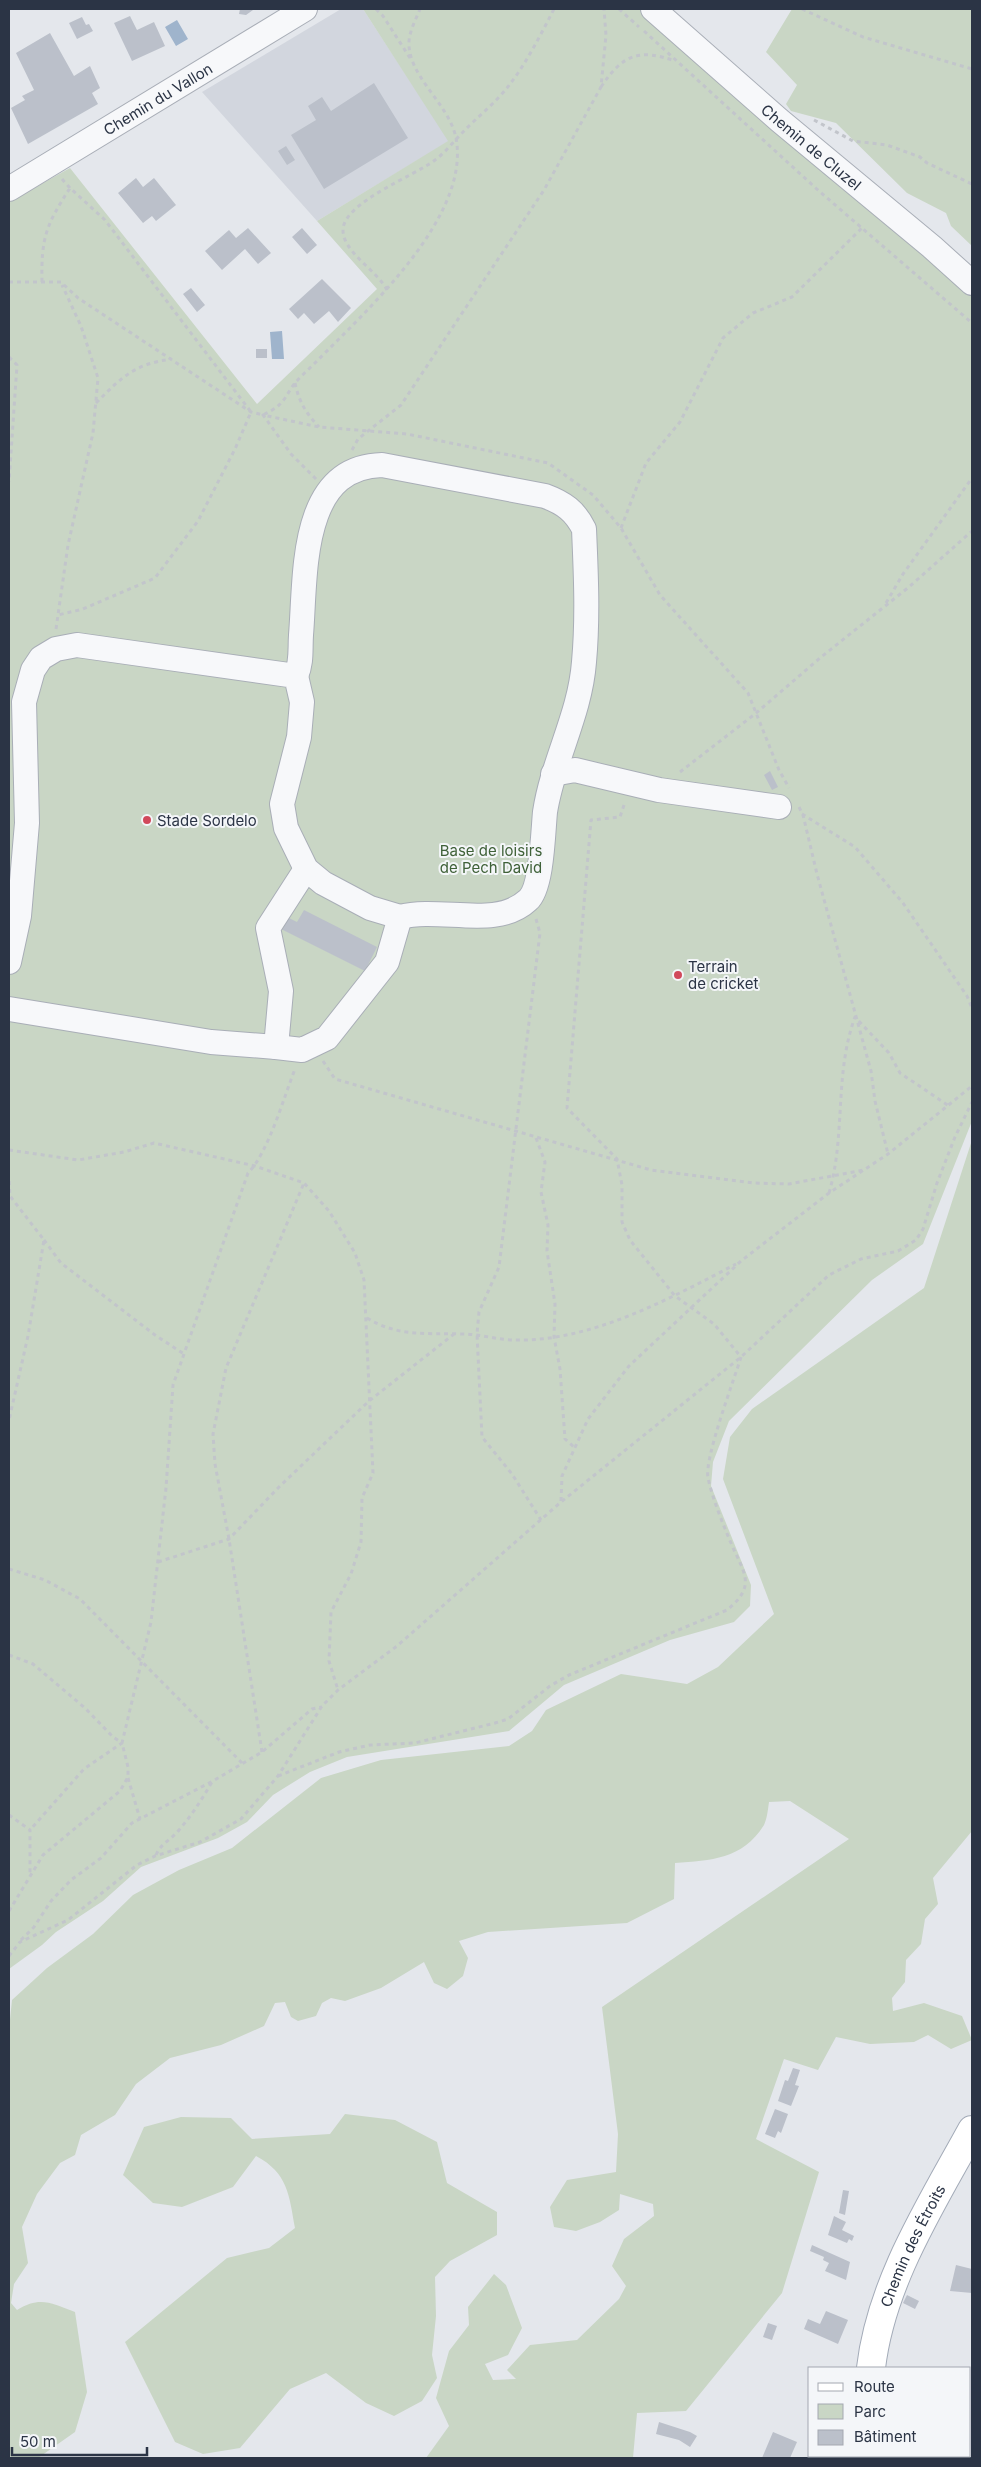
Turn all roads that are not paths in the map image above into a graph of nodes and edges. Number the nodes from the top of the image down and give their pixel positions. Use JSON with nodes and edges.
{"nodes":[{"id":1,"x":305,"y":9,"type":"edge"},
{"id":2,"x":653,"y":9,"type":"edge"},
{"id":3,"x":9,"y":189,"type":"edge"},
{"id":4,"x":972,"y":283,"type":"edge"},
{"id":5,"x":296,"y":676,"type":"junction"},
{"id":6,"x":16,"y":702,"type":"edge"},
{"id":7,"x":553,"y":774,"type":"junction"},
{"id":8,"x":788,"y":800,"type":"road end"},
{"id":9,"x":306,"y":869,"type":"junction"},
{"id":10,"x":400,"y":917,"type":"junction"},
{"id":11,"x":9,"y":962,"type":"edge"},
{"id":12,"x":9,"y":1009,"type":"edge"},
{"id":13,"x":276,"y":1046,"type":"junction"},
{"id":14,"x":972,"y":2130,"type":"edge"},
{"id":15,"x":871,"y":2367,"type":"edge"}],
"edges":[{"from":1,"to":3,"type":"street","name":"Chemin du Vallon"},
{"from":2,"to":4,"type":"street","name":"Chemin de Cluzel"},
{"from":5,"to":6,"type":"street"},
{"from":5,"to":7,"type":"street"},
{"from":5,"to":9,"type":"street"},
{"from":6,"to":11,"type":"street"},
{"from":7,"to":8,"type":"street"},
{"from":7,"to":10,"type":"street"},
{"from":9,"to":10,"type":"street"},
{"from":9,"to":13,"type":"street"},
{"from":10,"to":13,"type":"street"},
{"from":12,"to":13,"type":"street"},
{"from":14,"to":15,"type":"main road","name":"Chemin des Étroits"}]}
